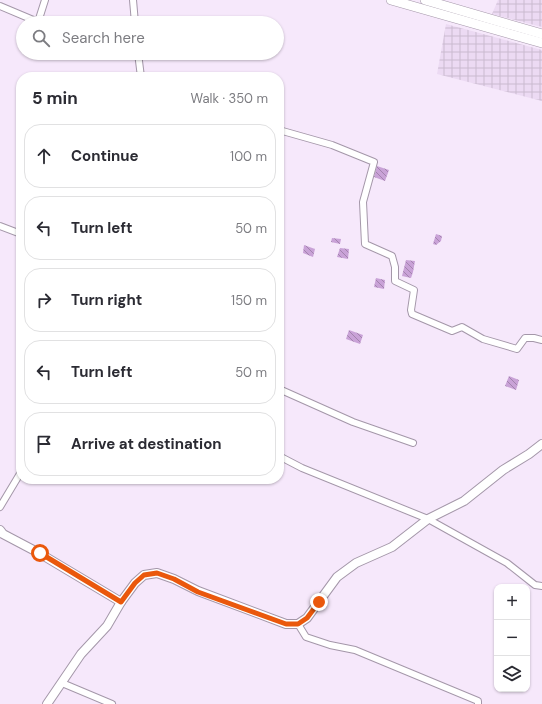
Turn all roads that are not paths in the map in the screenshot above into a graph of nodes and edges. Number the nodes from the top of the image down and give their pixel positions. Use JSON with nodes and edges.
{"nodes":[{"id":1,"x":45,"y":0,"type":"edge"},
{"id":2,"x":133,"y":0,"type":"edge"},
{"id":3,"x":391,"y":0,"type":"edge"},
{"id":4,"x":425,"y":0,"type":"edge"},
{"id":5,"x":0,"y":6,"type":"edge"},
{"id":6,"x":24,"y":16,"type":"edge"},
{"id":7,"x":40,"y":16,"type":"edge"},
{"id":8,"x":135,"y":16,"type":"edge"},
{"id":9,"x":542,"y":34,"type":"edge"},
{"id":10,"x":542,"y":43,"type":"edge"},
{"id":11,"x":139,"y":60,"type":"edge"},
{"id":12,"x":140,"y":72,"type":"edge"},
{"id":13,"x":284,"y":131,"type":"edge"},
{"id":14,"x":0,"y":226,"type":"edge"},
{"id":15,"x":16,"y":232,"type":"edge"},
{"id":16,"x":542,"y":340,"type":"edge"},
{"id":17,"x":284,"y":391,"type":"edge"},
{"id":18,"x":413,"y":443,"type":"dead end"},
{"id":19,"x":542,"y":444,"type":"edge"},
{"id":20,"x":284,"y":458,"type":"edge"},
{"id":21,"x":16,"y":480,"type":"edge"},
{"id":22,"x":0,"y":507,"type":"edge"},
{"id":23,"x":428,"y":520,"type":"junction"},
{"id":24,"x":0,"y":530,"type":"edge"},
{"id":25,"x":542,"y":586,"type":"edge"},
{"id":26,"x":121,"y":602,"type":"junction"},
{"id":27,"x":298,"y":624,"type":"junction"},
{"id":28,"x":62,"y":683,"type":"junction"},
{"id":29,"x":47,"y":704,"type":"edge"},
{"id":30,"x":112,"y":704,"type":"edge"},
{"id":31,"x":478,"y":704,"type":"edge"}],
"edges":[{"from":1,"to":7,"type":"street"},
{"from":2,"to":8,"type":"street"},
{"from":3,"to":10,"type":"main road"},
{"from":4,"to":9,"type":"main road"},
{"from":5,"to":6,"type":"street"},
{"from":11,"to":12,"type":"street"},
{"from":13,"to":16,"type":"street"},
{"from":14,"to":15,"type":"street"},
{"from":17,"to":18,"type":"street"},
{"from":19,"to":23,"type":"street"},
{"from":20,"to":23,"type":"street"},
{"from":21,"to":22,"type":"street"},
{"from":23,"to":25,"type":"street"},
{"from":23,"to":27,"type":"street"},
{"from":24,"to":26,"type":"street"},
{"from":26,"to":27,"type":"street"},
{"from":26,"to":28,"type":"street"},
{"from":27,"to":31,"type":"street"},
{"from":28,"to":29,"type":"street"},
{"from":28,"to":30,"type":"street"}]}
